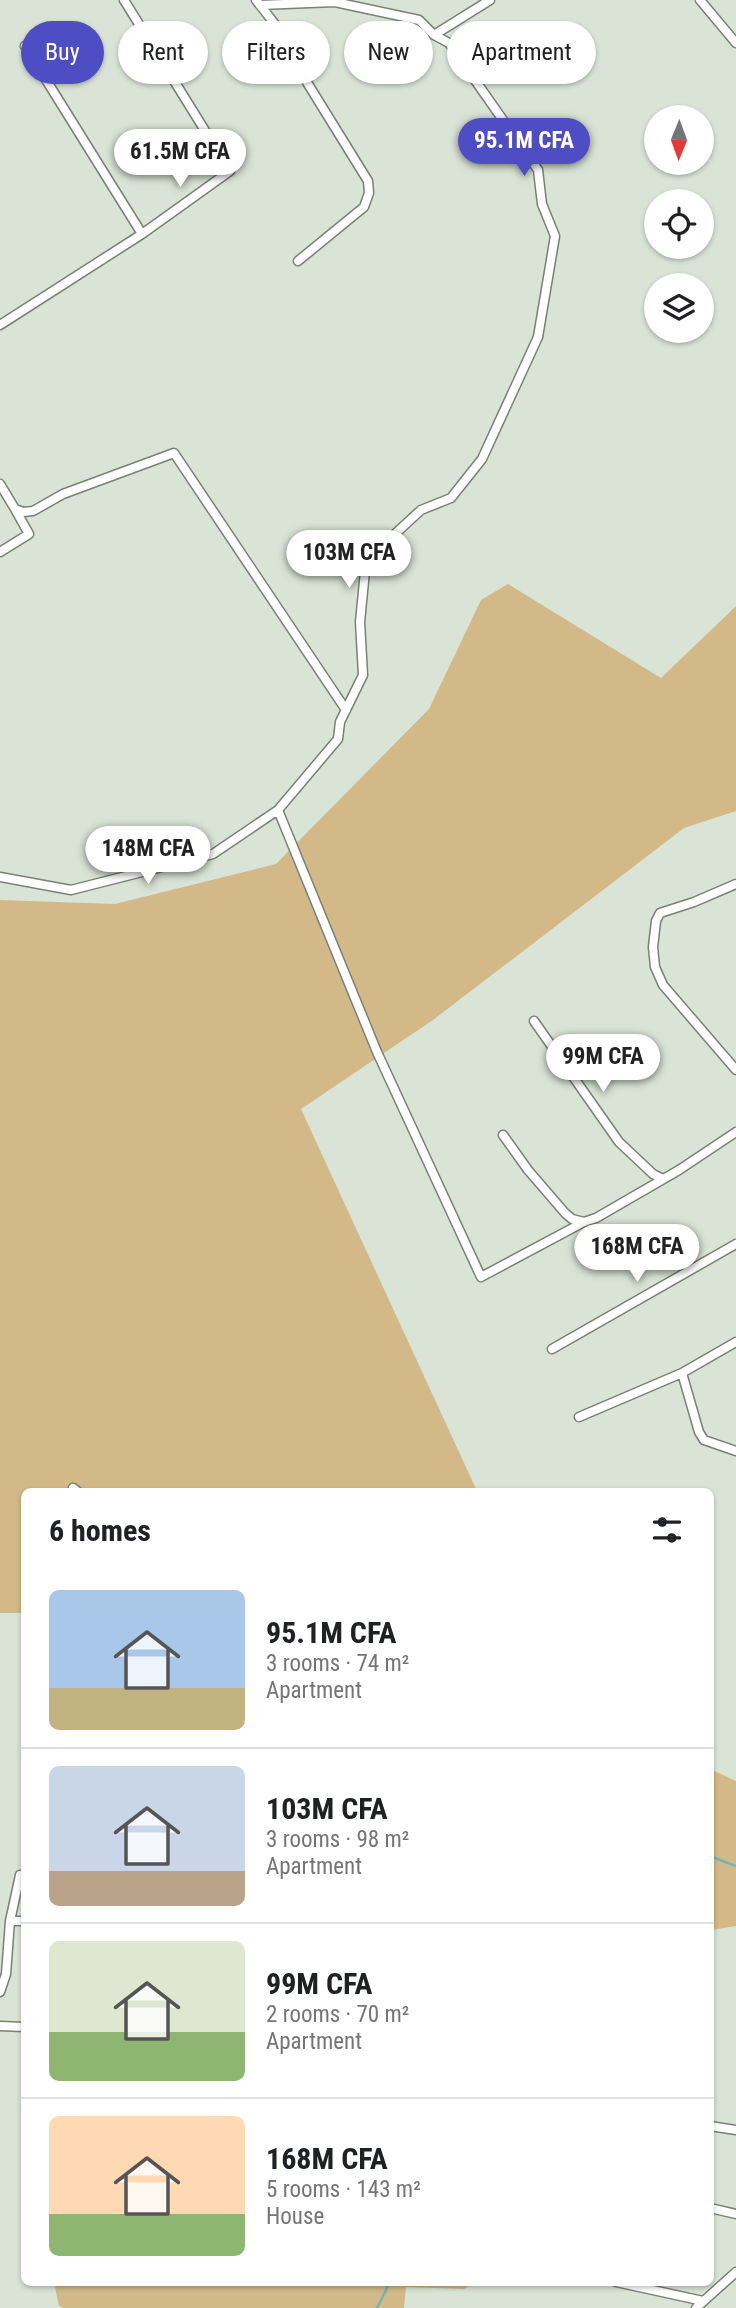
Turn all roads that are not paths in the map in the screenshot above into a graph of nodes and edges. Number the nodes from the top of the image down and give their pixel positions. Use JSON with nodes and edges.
{"nodes":[{"id":1,"x":124,"y":0,"type":"edge"},
{"id":2,"x":490,"y":0,"type":"edge"},
{"id":3,"x":700,"y":0,"type":"edge"},
{"id":4,"x":258,"y":3,"type":"edge"},
{"id":5,"x":434,"y":35,"type":"junction"},
{"id":6,"x":736,"y":43,"type":"edge"},
{"id":7,"x":49,"y":84,"type":"edge"},
{"id":8,"x":142,"y":234,"type":"junction"},
{"id":9,"x":298,"y":261,"type":"dead end"},
{"id":10,"x":0,"y":325,"type":"edge"},
{"id":11,"x":0,"y":485,"type":"edge"},
{"id":12,"x":15,"y":509,"type":"junction"},
{"id":13,"x":0,"y":552,"type":"edge"},
{"id":14,"x":346,"y":710,"type":"junction"},
{"id":15,"x":278,"y":810,"type":"junction"},
{"id":16,"x":0,"y":877,"type":"edge"},
{"id":17,"x":736,"y":884,"type":"edge"},
{"id":18,"x":534,"y":1021,"type":"dead end"},
{"id":19,"x":736,"y":1070,"type":"edge"},
{"id":20,"x":736,"y":1132,"type":"edge"},
{"id":21,"x":503,"y":1135,"type":"dead end"},
{"id":22,"x":663,"y":1180,"type":"junction"},
{"id":23,"x":584,"y":1222,"type":"junction"},
{"id":24,"x":736,"y":1244,"type":"edge"},
{"id":25,"x":736,"y":1342,"type":"edge"},
{"id":26,"x":552,"y":1349,"type":"dead end"},
{"id":27,"x":682,"y":1373,"type":"junction"},
{"id":28,"x":579,"y":1417,"type":"dead end"},
{"id":29,"x":734,"y":1448,"type":"edge"},
{"id":30,"x":20,"y":1875,"type":"dead end"},
{"id":31,"x":10,"y":1921,"type":"junction"},
{"id":32,"x":21,"y":1921,"type":"edge"},
{"id":33,"x":0,"y":1992,"type":"edge"},
{"id":34,"x":0,"y":2026,"type":"edge"},
{"id":35,"x":21,"y":2027,"type":"edge"},
{"id":36,"x":714,"y":2127,"type":"edge"},
{"id":37,"x":736,"y":2130,"type":"edge"},
{"id":38,"x":714,"y":2208,"type":"edge"},
{"id":39,"x":736,"y":2214,"type":"edge"},
{"id":40,"x":736,"y":2272,"type":"edge"},
{"id":41,"x":634,"y":2286,"type":"edge"},
{"id":42,"x":703,"y":2301,"type":"junction"},
{"id":43,"x":696,"y":2308,"type":"edge"}],
"edges":[{"from":1,"to":8,"type":"street"},
{"from":2,"to":5,"type":"street"},
{"from":3,"to":6,"type":"street"},
{"from":4,"to":5,"type":"street"},
{"from":4,"to":9,"type":"street"},
{"from":5,"to":14,"type":"street"},
{"from":7,"to":8,"type":"street"},
{"from":8,"to":10,"type":"street"},
{"from":11,"to":12,"type":"street"},
{"from":12,"to":13,"type":"street"},
{"from":12,"to":14,"type":"street"},
{"from":14,"to":15,"type":"street"},
{"from":15,"to":16,"type":"street"},
{"from":15,"to":23,"type":"street"},
{"from":17,"to":19,"type":"street"},
{"from":18,"to":22,"type":"street"},
{"from":20,"to":22,"type":"street"},
{"from":21,"to":23,"type":"street"},
{"from":22,"to":23,"type":"street"},
{"from":24,"to":26,"type":"street"},
{"from":25,"to":27,"type":"street"},
{"from":27,"to":28,"type":"street"},
{"from":27,"to":29,"type":"street"},
{"from":30,"to":31,"type":"street"},
{"from":31,"to":32,"type":"street"},
{"from":31,"to":33,"type":"street"},
{"from":34,"to":35,"type":"street"},
{"from":36,"to":37,"type":"street"},
{"from":38,"to":39,"type":"street"},
{"from":40,"to":42,"type":"street"},
{"from":41,"to":42,"type":"street"},
{"from":42,"to":43,"type":"street"}]}
